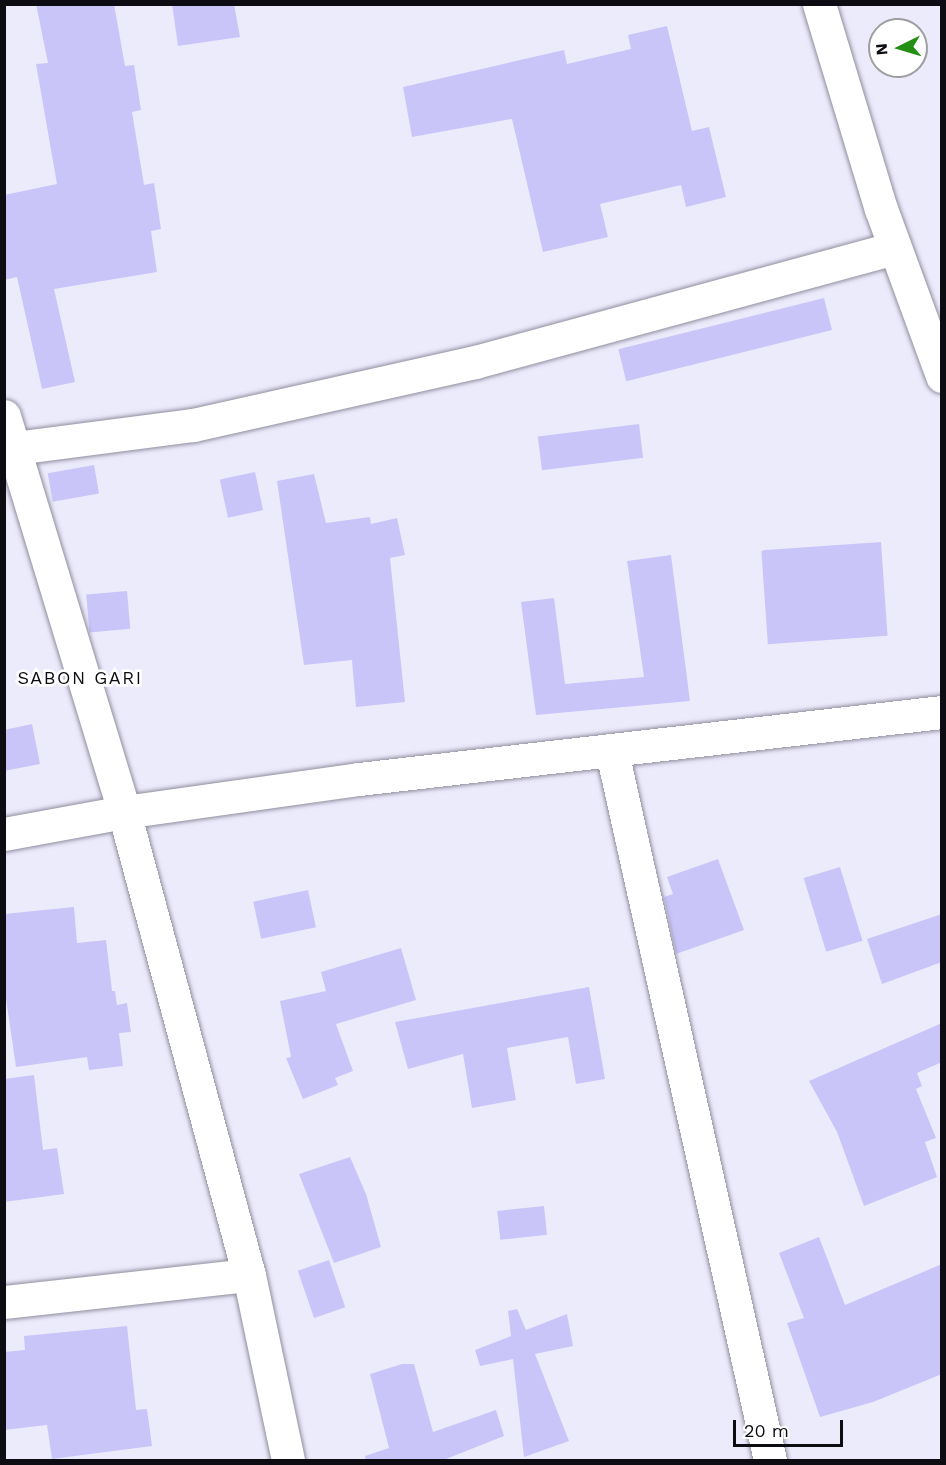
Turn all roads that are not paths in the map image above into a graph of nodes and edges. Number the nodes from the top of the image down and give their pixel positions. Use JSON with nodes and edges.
{"nodes":[{"id":1,"x":819,"y":4,"type":"edge"},
{"id":2,"x":895,"y":248,"type":"junction"},
{"id":3,"x":942,"y":376,"type":"edge"},
{"id":4,"x":4,"y":416,"type":"edge"},
{"id":5,"x":15,"y":448,"type":"junction"},
{"id":6,"x":942,"y":712,"type":"edge"},
{"id":7,"x":612,"y":752,"type":"junction"},
{"id":8,"x":124,"y":812,"type":"junction"},
{"id":9,"x":4,"y":834,"type":"edge"},
{"id":10,"x":249,"y":1275,"type":"junction"},
{"id":11,"x":4,"y":1302,"type":"edge"},
{"id":12,"x":288,"y":1461,"type":"edge"},
{"id":13,"x":770,"y":1461,"type":"edge"}],
"edges":[{"from":1,"to":2,"type":"street"},
{"from":2,"to":3,"type":"street"},
{"from":2,"to":5,"type":"street"},
{"from":4,"to":5,"type":"street"},
{"from":5,"to":8,"type":"street"},
{"from":6,"to":7,"type":"street"},
{"from":7,"to":8,"type":"street"},
{"from":7,"to":13,"type":"street"},
{"from":8,"to":9,"type":"street"},
{"from":8,"to":10,"type":"street"},
{"from":10,"to":11,"type":"street"},
{"from":10,"to":12,"type":"street"}]}
